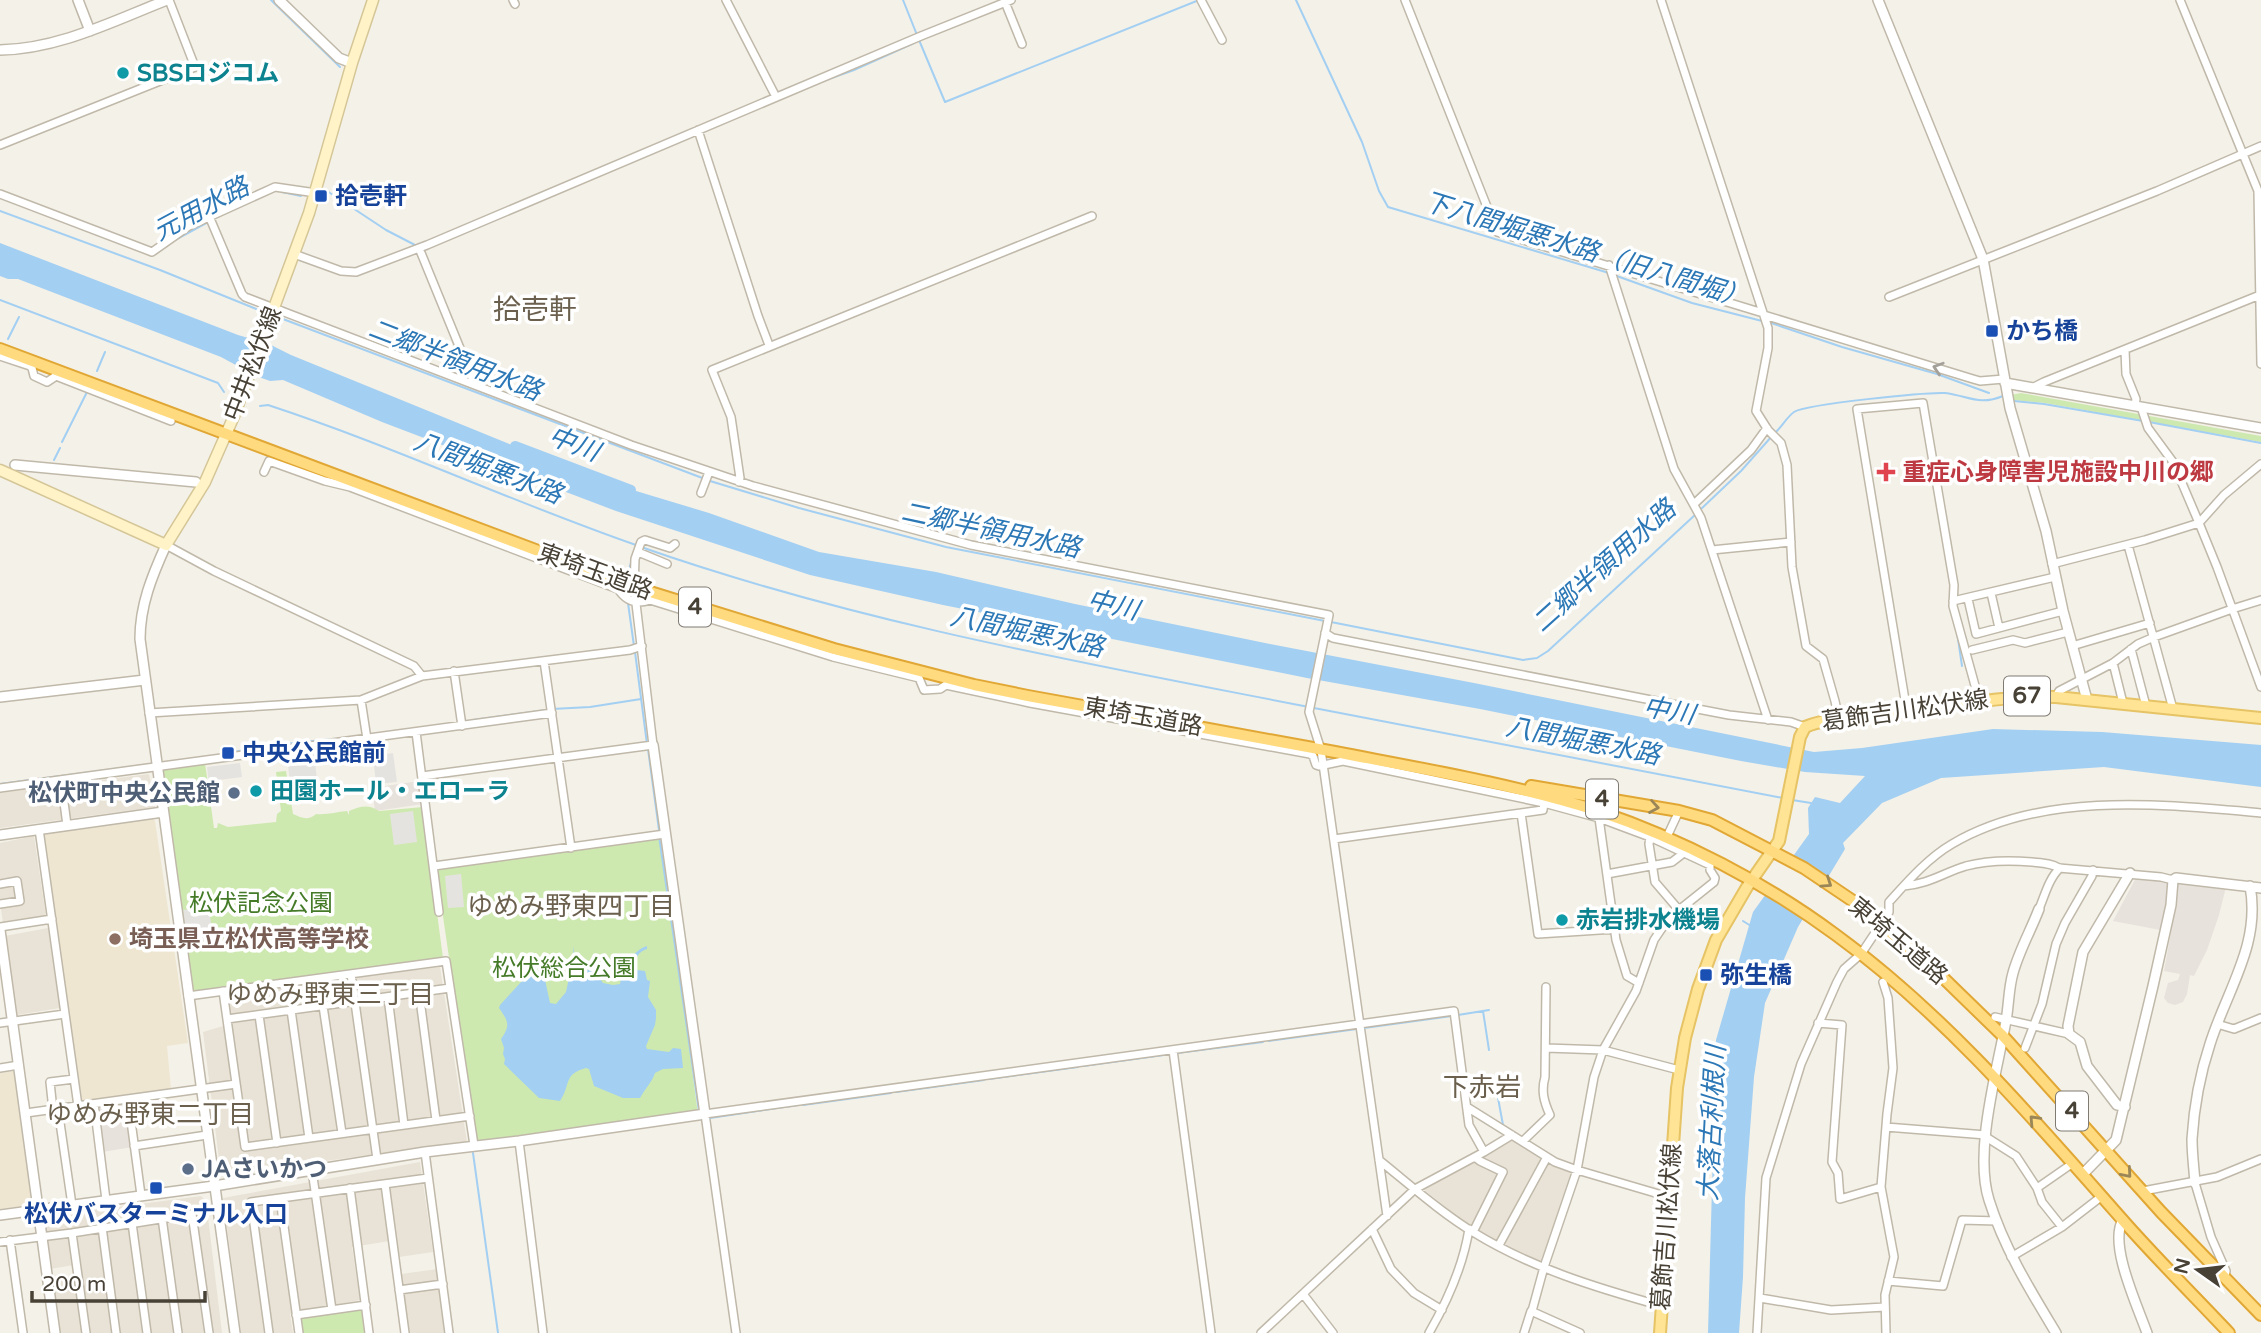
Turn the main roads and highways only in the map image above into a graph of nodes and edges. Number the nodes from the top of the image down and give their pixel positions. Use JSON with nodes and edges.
{"nodes":[{"id":1,"x":373,"y":0,"type":"edge"},
{"id":2,"x":0,"y":349,"type":"edge"},
{"id":3,"x":227,"y":434,"type":"junction"},
{"id":4,"x":0,"y":470,"type":"edge"},
{"id":5,"x":2261,"y":718,"type":"edge"},
{"id":6,"x":1417,"y":768,"type":"junction"},
{"id":7,"x":1776,"y":853,"type":"junction"},
{"id":8,"x":1756,"y":884,"type":"junction"},
{"id":9,"x":2261,"y":1315,"type":"edge"},
{"id":10,"x":1660,"y":1333,"type":"edge"},
{"id":11,"x":2229,"y":1333,"type":"edge"}],
"edges":[{"from":1,"to":3,"type":"main road","name":"中井松伏線"},
{"from":2,"to":3,"type":"highway","name":"東埼玉道路","number":"4"},
{"from":3,"to":4,"type":"main road","name":"中井松伏線"},
{"from":3,"to":6,"type":"highway","name":"東埼玉道路","number":"4"},
{"from":5,"to":7,"type":"main road","name":"葛飾吉川松伏線","number":"67"},
{"from":6,"to":7,"type":"highway","name":"東埼玉道路","number":"4","one_way":true},
{"from":6,"to":8,"type":"highway","name":"東埼玉道路","number":"4"},
{"from":7,"to":8,"type":"main road","name":"葛飾吉川松伏線"},
{"from":7,"to":9,"type":"highway","name":"東埼玉道路","number":"4","one_way":true},
{"from":8,"to":10,"type":"main road","name":"葛飾吉川松伏線"},
{"from":11,"to":8,"type":"highway","name":"東埼玉道路","number":"4","one_way":true}]}
